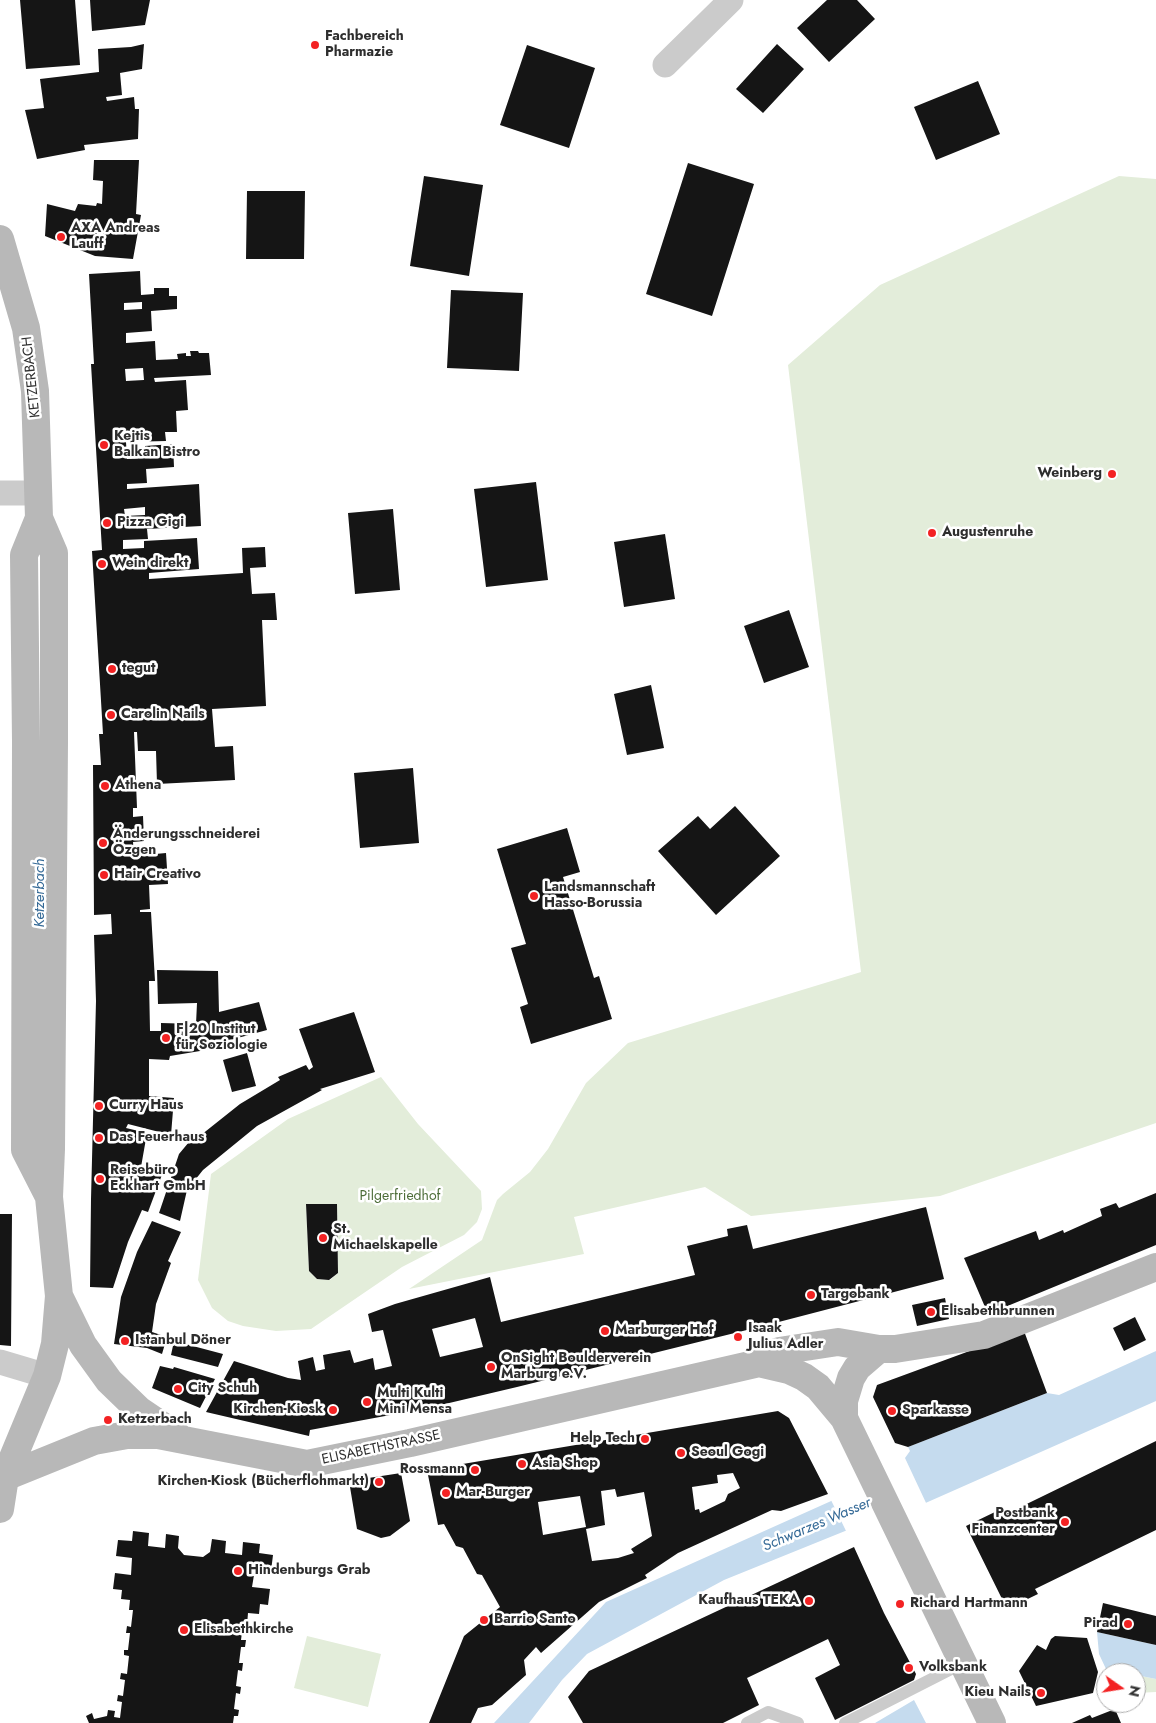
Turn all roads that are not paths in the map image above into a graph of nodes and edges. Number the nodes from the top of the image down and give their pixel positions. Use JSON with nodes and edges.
{"nodes":[{"id":1,"x":731,"y":0,"type":"edge"},
{"id":2,"x":665,"y":65,"type":"dead end"},
{"id":3,"x":0,"y":239,"type":"edge"},
{"id":4,"x":0,"y":493,"type":"edge"},
{"id":5,"x":38,"y":505,"type":"junction"},
{"id":6,"x":1156,"y":1267,"type":"edge"},
{"id":7,"x":59,"y":1296,"type":"junction"},
{"id":8,"x":879,"y":1349,"type":"junction"},
{"id":9,"x":0,"y":1362,"type":"edge"},
{"id":10,"x":759,"y":1363,"type":"junction"},
{"id":11,"x":47,"y":1376,"type":"junction"},
{"id":12,"x":844,"y":1418,"type":"junction"},
{"id":13,"x":186,"y":1441,"type":"junction"},
{"id":14,"x":3,"y":1478,"type":"edge"},
{"id":15,"x":0,"y":1509,"type":"edge"},
{"id":16,"x":963,"y":1663,"type":"junction"},
{"id":17,"x":746,"y":1723,"type":"edge"},
{"id":18,"x":798,"y":1723,"type":"edge"},
{"id":19,"x":845,"y":1723,"type":"edge"},
{"id":20,"x":992,"y":1723,"type":"edge"}],
"edges":[{"from":1,"to":2,"type":"street"},
{"from":3,"to":5,"type":"main road","name":"KETZERBACH"},
{"from":4,"to":5,"type":"street"},
{"from":5,"to":7,"type":"main road","name":"KETZERBACH"},
{"from":6,"to":8,"type":"main road"},
{"from":7,"to":11,"type":"main road","name":"KETZERBACH"},
{"from":7,"to":13,"type":"main road"},
{"from":8,"to":10,"type":"main road"},
{"from":8,"to":12,"type":"main road"},
{"from":9,"to":11,"type":"street"},
{"from":10,"to":12,"type":"main road"},
{"from":10,"to":13,"type":"main road","name":"ELISABETHSTRASSE"},
{"from":11,"to":14,"type":"main road","name":"KETZERBACH"},
{"from":12,"to":16,"type":"main road"},
{"from":13,"to":14,"type":"main road","name":"ELISABETHSTRASSE"},
{"from":14,"to":15,"type":"main road","name":"KETZERBACH"},
{"from":16,"to":19,"type":"lane"},
{"from":16,"to":20,"type":"main road"},
{"from":17,"to":18,"type":"lane"}]}
